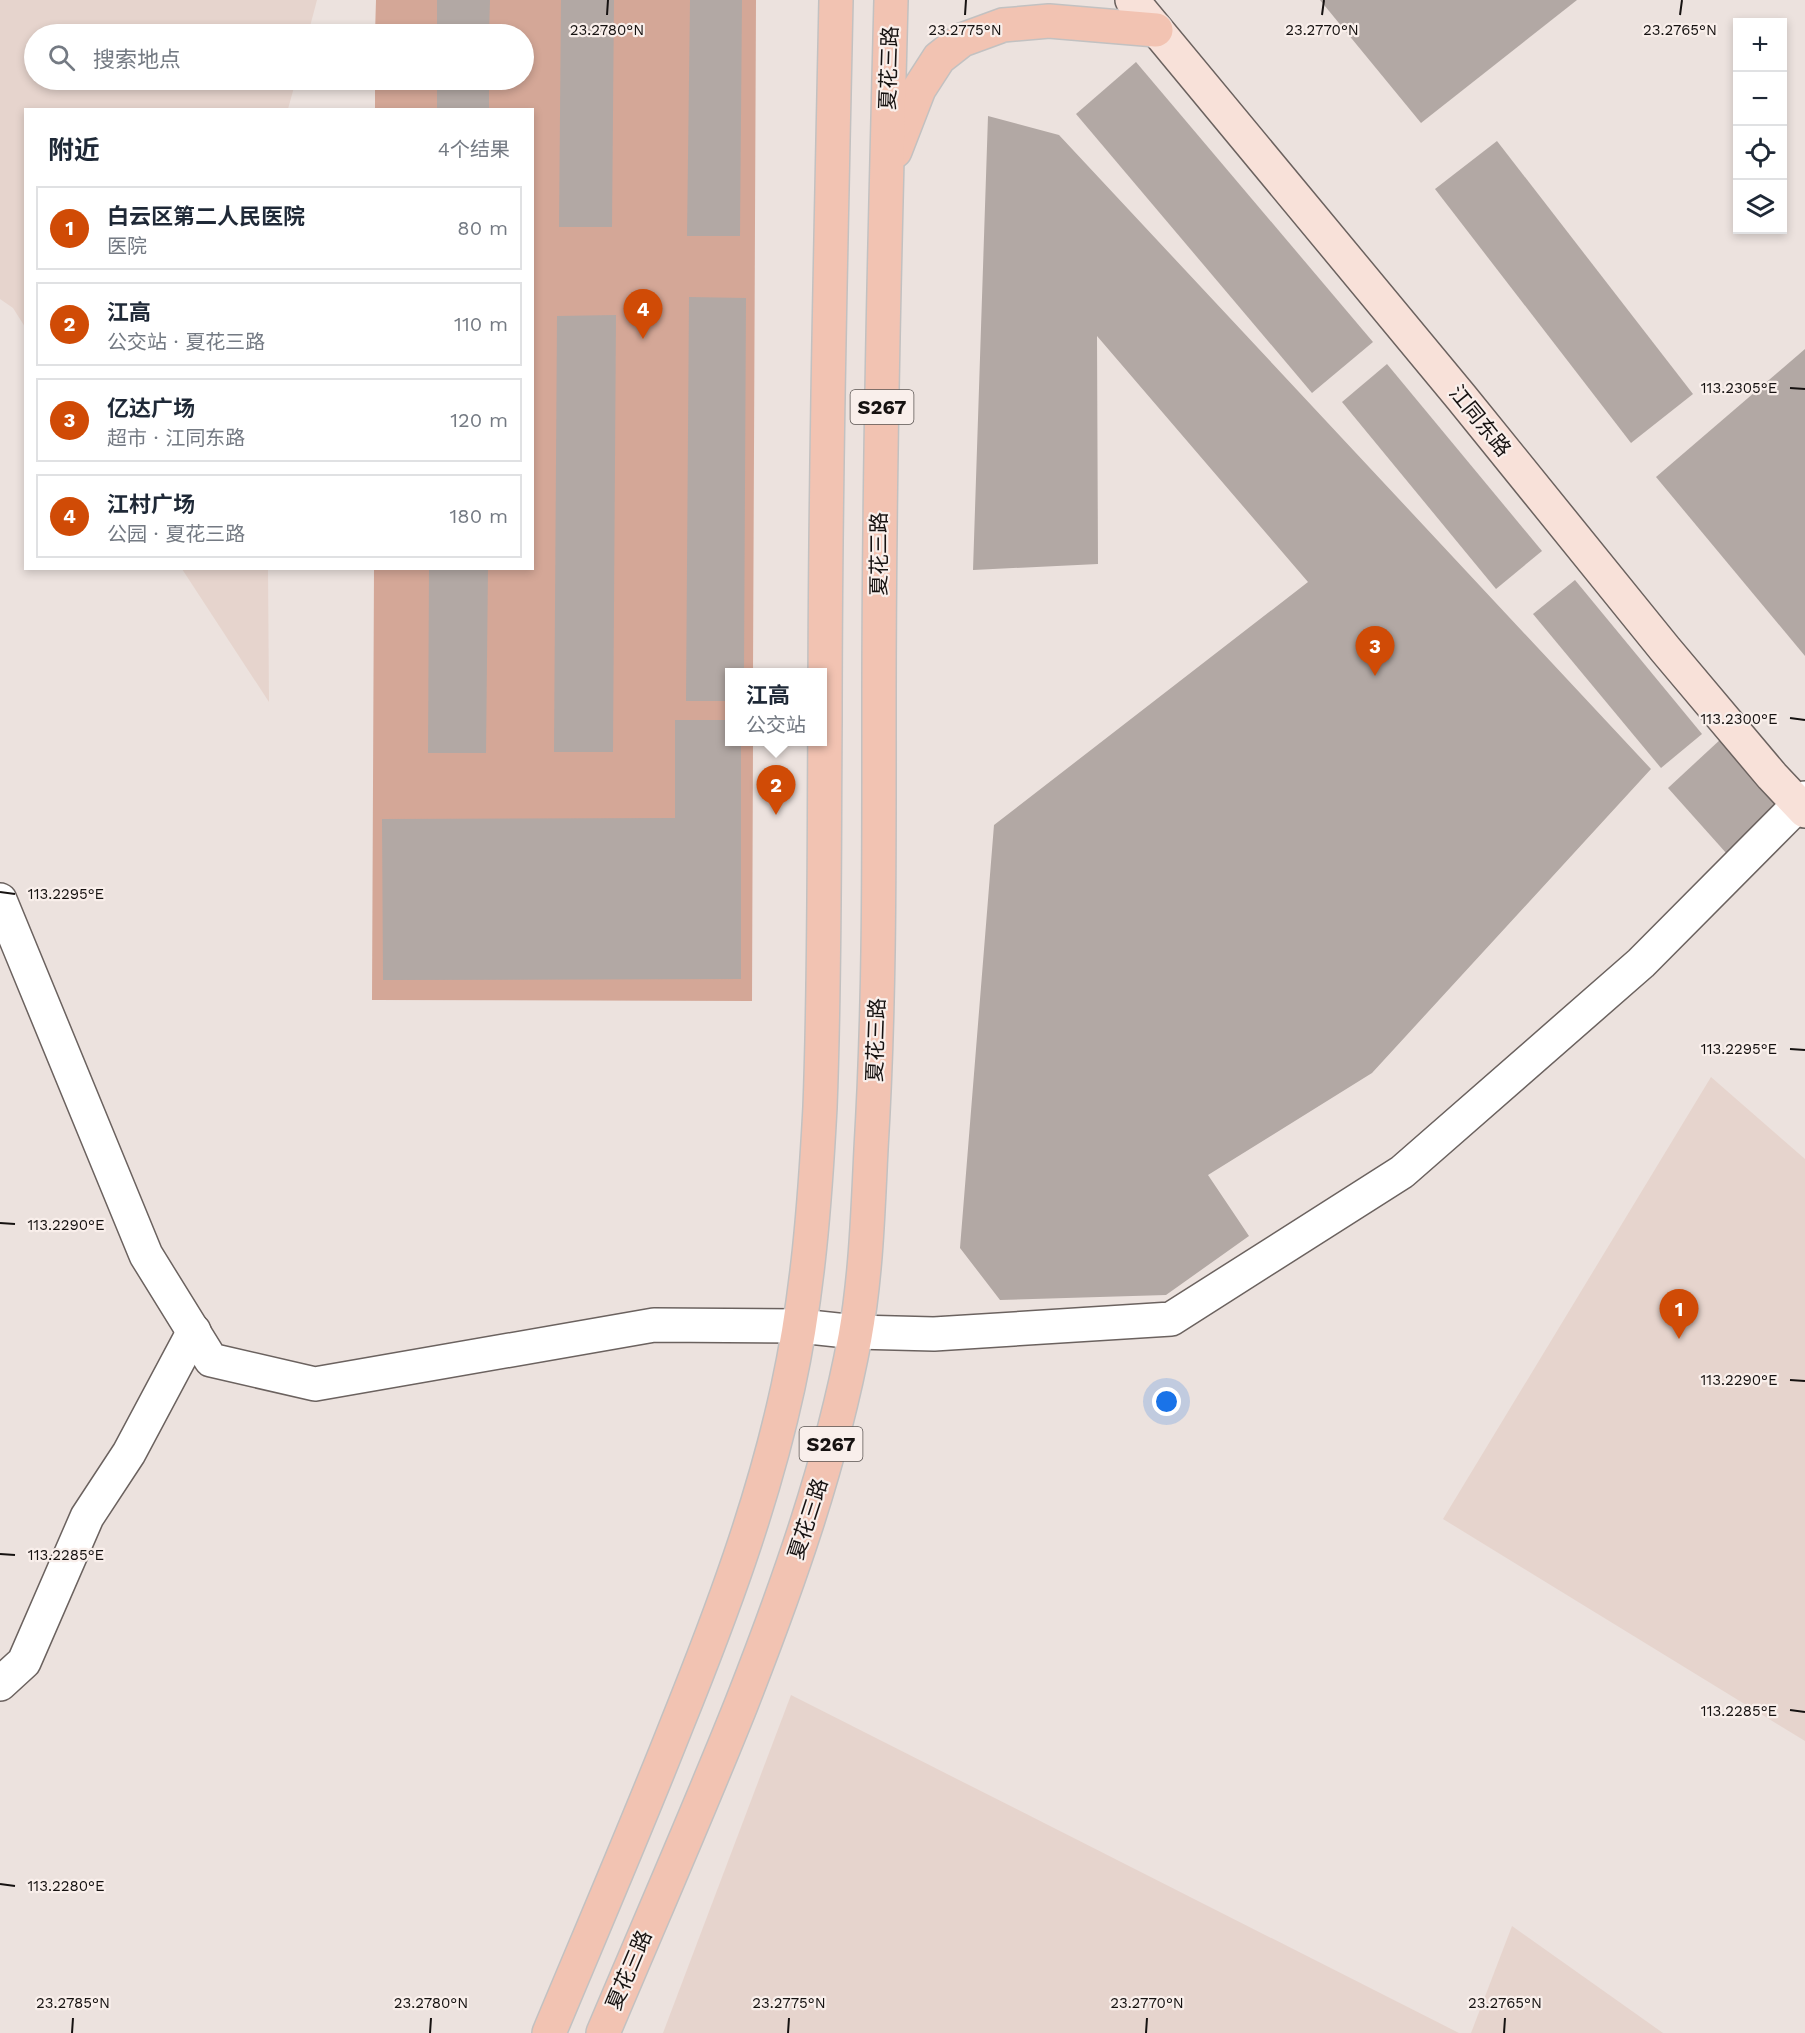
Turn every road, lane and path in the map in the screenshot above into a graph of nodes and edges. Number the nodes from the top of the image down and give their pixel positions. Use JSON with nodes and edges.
{"nodes":[{"id":1,"x":836,"y":0,"type":"edge"},
{"id":2,"x":891,"y":0,"type":"edge"},
{"id":3,"x":1132,"y":0,"type":"edge"},
{"id":4,"x":1156,"y":30,"type":"junction"},
{"id":5,"x":886,"y":172,"type":"junction"},
{"id":6,"x":825,"y":668,"type":"edge"},
{"id":7,"x":825,"y":746,"type":"edge"},
{"id":8,"x":1803,"y":804,"type":"edge"},
{"id":9,"x":0,"y":900,"type":"edge"},
{"id":10,"x":800,"y":1326,"type":"junction"},
{"id":11,"x":194,"y":1331,"type":"junction"},
{"id":12,"x":856,"y":1332,"type":"junction"},
{"id":13,"x":0,"y":1684,"type":"edge"},
{"id":14,"x":549,"y":2033,"type":"edge"},
{"id":15,"x":603,"y":2033,"type":"edge"}],
"edges":[{"from":1,"to":6,"type":"main road","number":"S267"},
{"from":2,"to":5,"type":"main road","name":"夏花三路","number":"S267"},
{"from":3,"to":4,"type":"street","name":"江同东路"},
{"from":4,"to":5,"type":"main road"},
{"from":4,"to":8,"type":"street","name":"江同东路"},
{"from":5,"to":12,"type":"main road","name":"夏花三路","number":"S267"},
{"from":7,"to":10,"type":"main road","number":"S267"},
{"from":8,"to":12,"type":"street"},
{"from":9,"to":11,"type":"street"},
{"from":10,"to":11,"type":"street"},
{"from":10,"to":12,"type":"street"},
{"from":10,"to":14,"type":"main road","number":"S267"},
{"from":11,"to":13,"type":"street"},
{"from":12,"to":15,"type":"main road","name":"夏花三路","number":"S267"}]}
